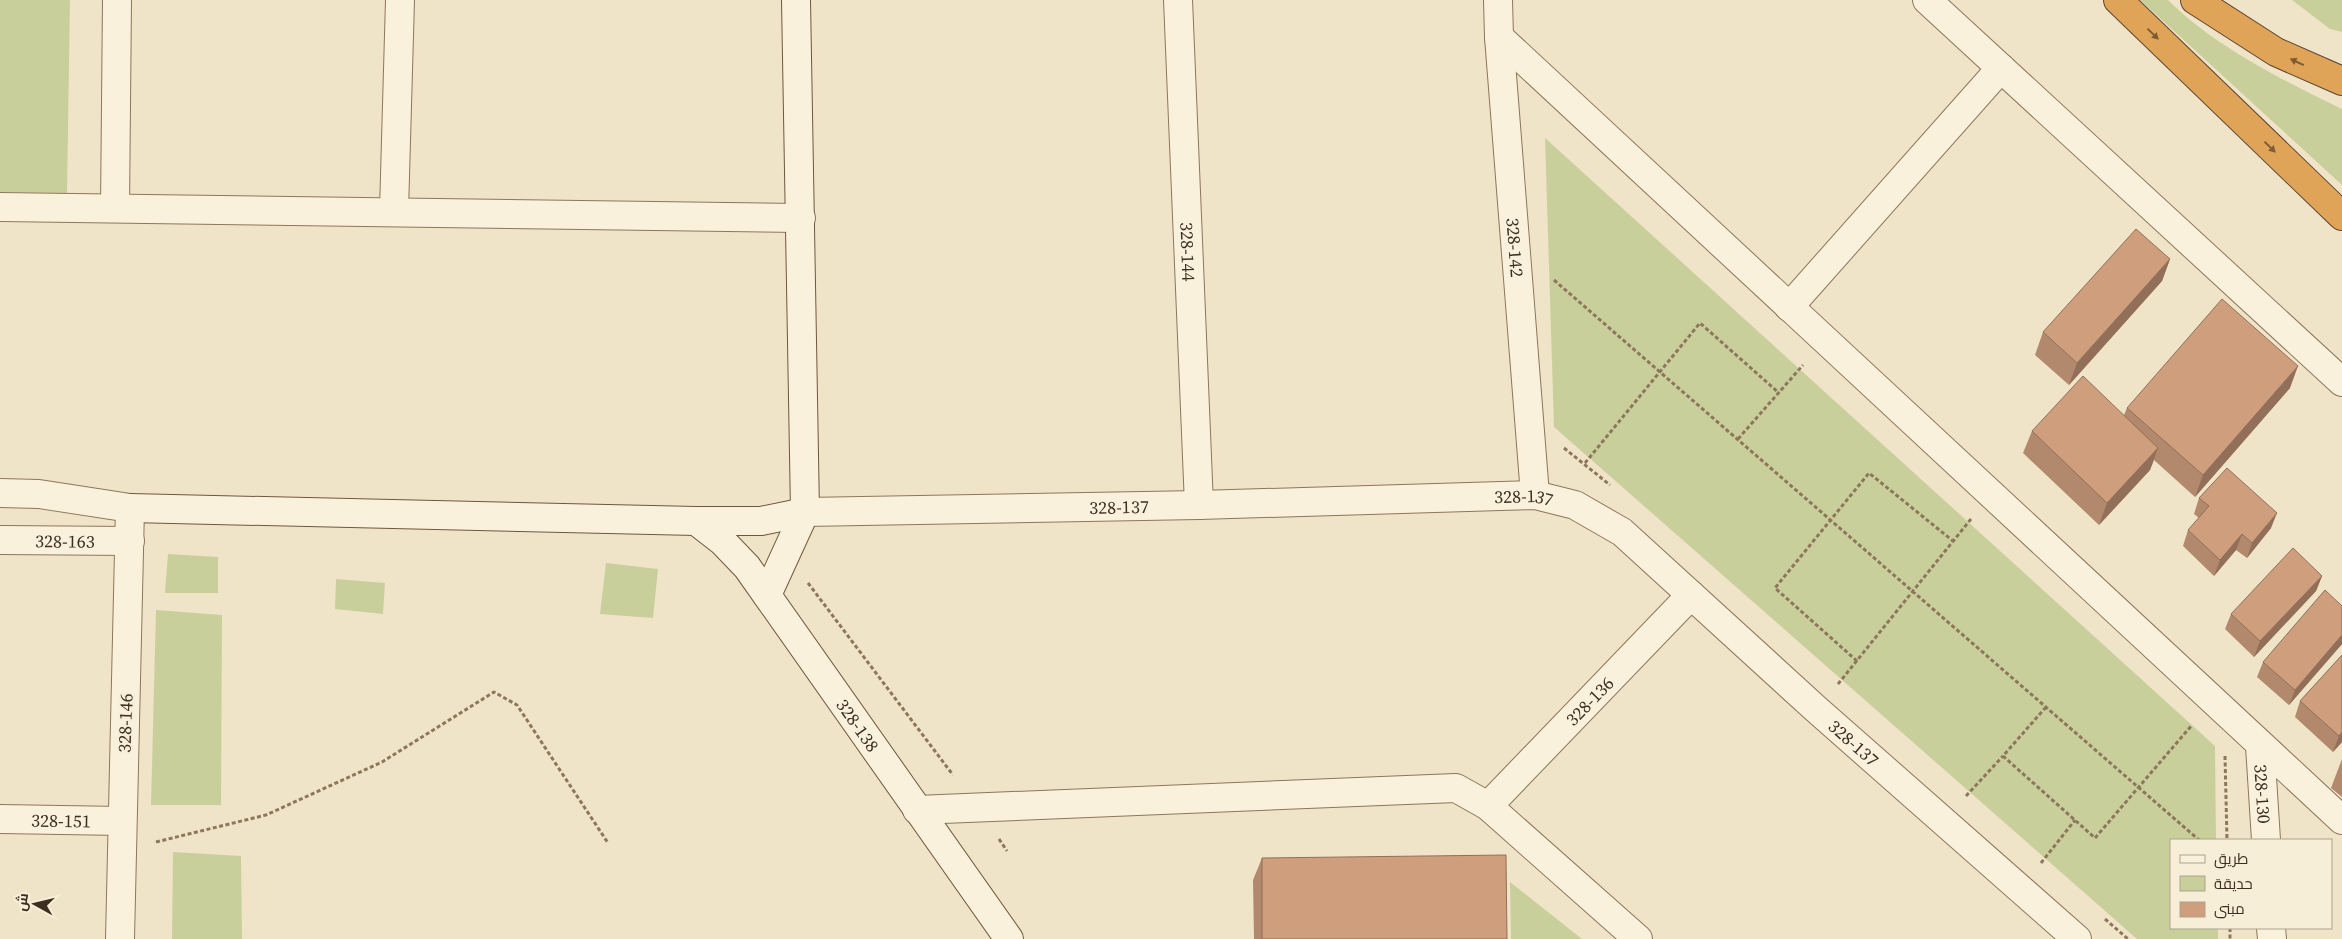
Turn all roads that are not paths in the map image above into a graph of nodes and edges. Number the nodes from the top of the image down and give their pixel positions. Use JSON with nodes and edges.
{"nodes":[{"id":1,"x":117,"y":0,"type":"edge"},
{"id":2,"x":400,"y":0,"type":"edge"},
{"id":3,"x":796,"y":0,"type":"edge"},
{"id":4,"x":1178,"y":0,"type":"edge"},
{"id":5,"x":1498,"y":0,"type":"edge"},
{"id":6,"x":1927,"y":0,"type":"edge"},
{"id":7,"x":2118,"y":0,"type":"edge"},
{"id":8,"x":2195,"y":0,"type":"edge"},
{"id":9,"x":1499,"y":37,"type":"junction"},
{"id":10,"x":2001,"y":68,"type":"junction"},
{"id":11,"x":2342,"y":82,"type":"edge"},
{"id":12,"x":0,"y":207,"type":"edge"},
{"id":13,"x":115,"y":208,"type":"junction"},
{"id":14,"x":394,"y":211,"type":"junction"},
{"id":15,"x":2342,"y":216,"type":"edge"},
{"id":16,"x":802,"y":218,"type":"junction"},
{"id":17,"x":1789,"y":307,"type":"junction"},
{"id":18,"x":2342,"y":382,"type":"edge"},
{"id":19,"x":0,"y":493,"type":"edge"},
{"id":20,"x":1534,"y":495,"type":"junction"},
{"id":21,"x":1198,"y":505,"type":"junction"},
{"id":22,"x":130,"y":508,"type":"junction"},
{"id":23,"x":805,"y":512,"type":"junction"},
{"id":24,"x":696,"y":521,"type":"junction"},
{"id":25,"x":0,"y":540,"type":"edge"},
{"id":26,"x":130,"y":541,"type":"junction"},
{"id":27,"x":767,"y":595,"type":"junction"},
{"id":28,"x":1691,"y":595,"type":"junction"},
{"id":29,"x":2260,"y":746,"type":"junction"},
{"id":30,"x":1488,"y":806,"type":"junction"},
{"id":31,"x":917,"y":810,"type":"junction"},
{"id":32,"x":0,"y":819,"type":"edge"},
{"id":33,"x":2342,"y":820,"type":"edge"},
{"id":34,"x":122,"y":822,"type":"junction"},
{"id":35,"x":2266,"y":839,"type":"edge"},
{"id":36,"x":120,"y":939,"type":"edge"},
{"id":37,"x":1009,"y":939,"type":"edge"},
{"id":38,"x":1638,"y":939,"type":"edge"},
{"id":39,"x":2077,"y":939,"type":"edge"}],
"edges":[{"from":1,"to":13,"type":"street"},
{"from":2,"to":14,"type":"street"},
{"from":3,"to":16,"type":"street"},
{"from":4,"to":21,"type":"street","name":"328-144"},
{"from":5,"to":9,"type":"street","name":"328-142"},
{"from":6,"to":10,"type":"street"},
{"from":7,"to":15,"type":"highway","one_way":true},
{"from":11,"to":8,"type":"highway","one_way":true},
{"from":9,"to":17,"type":"street"},
{"from":9,"to":20,"type":"street","name":"328-142"},
{"from":10,"to":17,"type":"street"},
{"from":10,"to":18,"type":"street"},
{"from":12,"to":13,"type":"street"},
{"from":13,"to":14,"type":"street"},
{"from":14,"to":16,"type":"street"},
{"from":16,"to":23,"type":"street"},
{"from":17,"to":29,"type":"street"},
{"from":19,"to":22,"type":"street","name":"328-137"},
{"from":20,"to":21,"type":"street","name":"328-137"},
{"from":20,"to":28,"type":"street","name":"328-137"},
{"from":21,"to":23,"type":"street","name":"328-137"},
{"from":22,"to":24,"type":"street","name":"328-137"},
{"from":22,"to":26,"type":"street","name":"328-146"},
{"from":23,"to":24,"type":"street","name":"328-137"},
{"from":23,"to":27,"type":"street"},
{"from":24,"to":27,"type":"street","name":"328-138"},
{"from":25,"to":26,"type":"street","name":"328-163"},
{"from":26,"to":34,"type":"street","name":"328-146"},
{"from":27,"to":31,"type":"street","name":"328-138"},
{"from":28,"to":30,"type":"street","name":"328-136"},
{"from":28,"to":39,"type":"street","name":"328-137"},
{"from":29,"to":33,"type":"street"},
{"from":29,"to":35,"type":"street","name":"328-130"},
{"from":30,"to":31,"type":"street"},
{"from":30,"to":38,"type":"street"},
{"from":31,"to":37,"type":"street","name":"328-138"},
{"from":32,"to":34,"type":"street","name":"328-151"},
{"from":34,"to":36,"type":"street","name":"328-146"}]}
